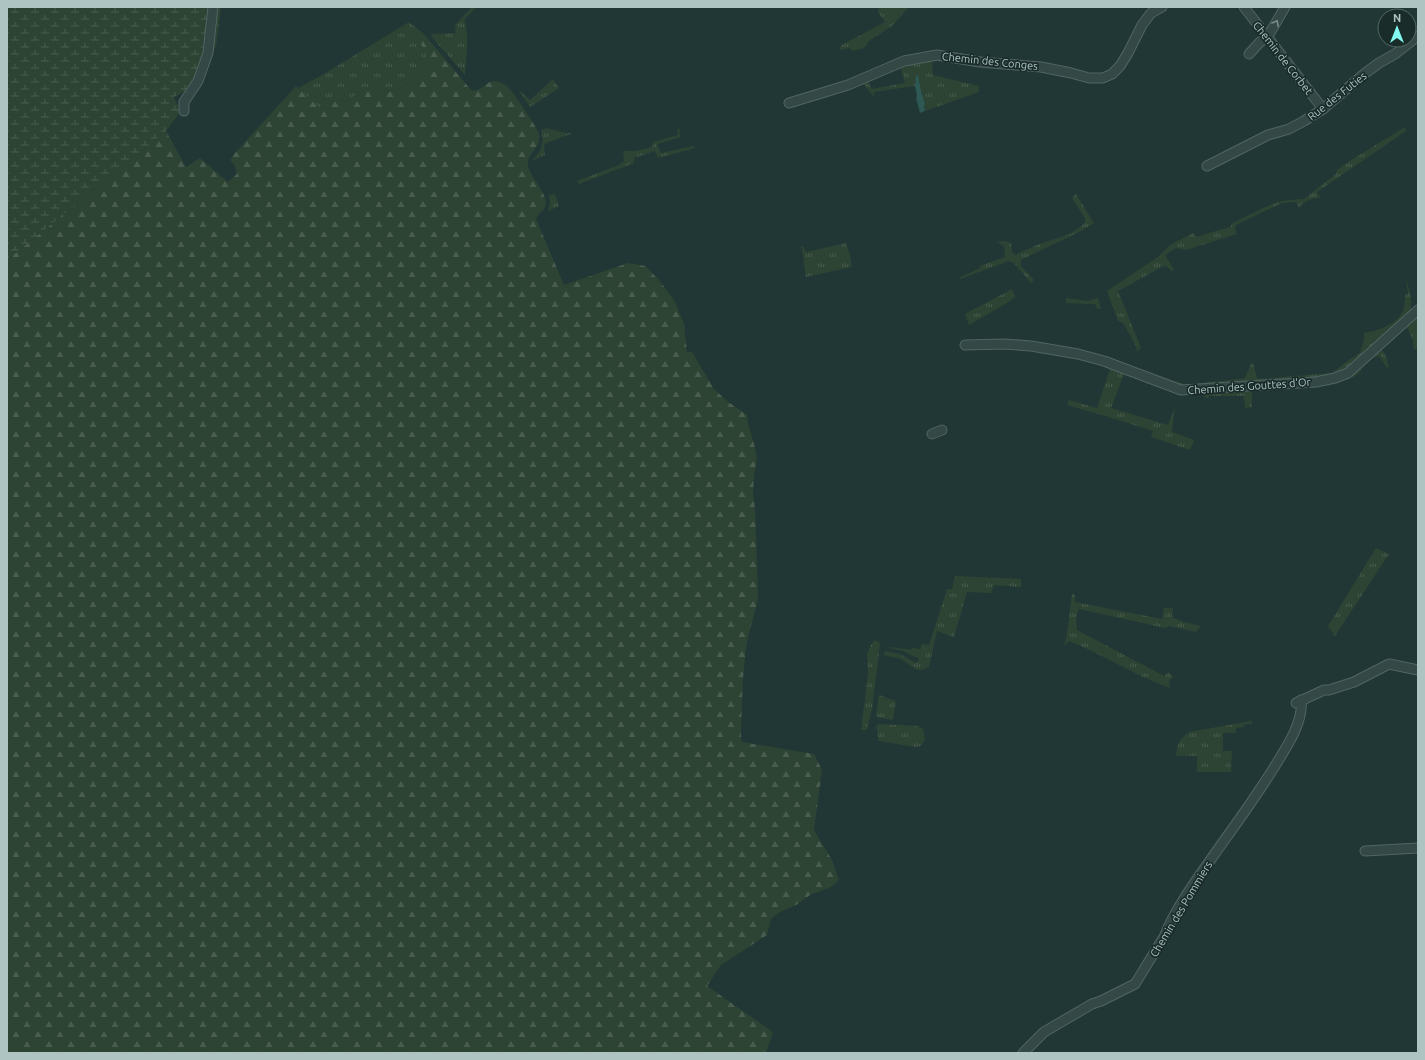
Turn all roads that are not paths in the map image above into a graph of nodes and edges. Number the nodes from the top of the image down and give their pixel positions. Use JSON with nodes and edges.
{"nodes":[{"id":1,"x":213,"y":7,"type":"edge"},
{"id":2,"x":1162,"y":7,"type":"edge"},
{"id":3,"x":1244,"y":7,"type":"edge"},
{"id":4,"x":1285,"y":7,"type":"edge"},
{"id":5,"x":1418,"y":36,"type":"edge"},
{"id":6,"x":1267,"y":38,"type":"junction"},
{"id":7,"x":1249,"y":54,"type":"dead end"},
{"id":8,"x":789,"y":103,"type":"dead end"},
{"id":9,"x":1323,"y":108,"type":"junction"},
{"id":10,"x":184,"y":110,"type":"dead end"},
{"id":11,"x":1206,"y":166,"type":"dead end"},
{"id":12,"x":1418,"y":310,"type":"edge"},
{"id":13,"x":965,"y":345,"type":"dead end"},
{"id":14,"x":937,"y":423,"type":"dead end"},
{"id":15,"x":932,"y":434,"type":"dead end"},
{"id":16,"x":1418,"y":670,"type":"edge"},
{"id":17,"x":1418,"y":848,"type":"edge"},
{"id":18,"x":1365,"y":851,"type":"dead end"},
{"id":19,"x":1023,"y":1053,"type":"edge"}],
"edges":[{"from":1,"to":10,"type":"street"},
{"from":2,"to":8,"type":"street","name":"Chemin des Conges"},
{"from":3,"to":6,"type":"street","name":"Chemin de Corbet"},
{"from":6,"to":4,"type":"street","one_way":true},
{"from":5,"to":9,"type":"street","name":"Rue des Futies"},
{"from":6,"to":7,"type":"street"},
{"from":6,"to":9,"type":"street","name":"Chemin de Corbet"},
{"from":9,"to":11,"type":"street","name":"Rue des Futies"},
{"from":12,"to":13,"type":"street","name":"Chemin des Gouttes d'Or"},
{"from":14,"to":15,"type":"street"},
{"from":16,"to":19,"type":"street","name":"Chemin des Pommiers"},
{"from":17,"to":18,"type":"street"}]}
